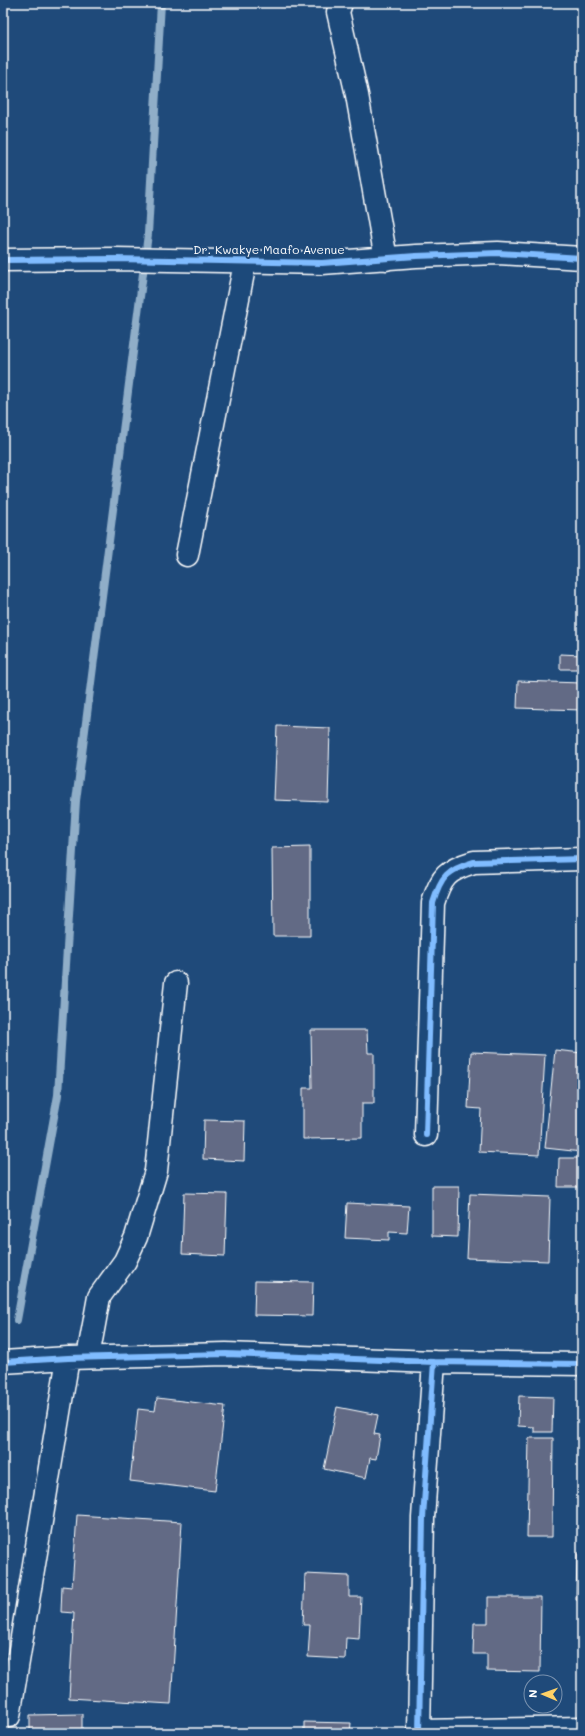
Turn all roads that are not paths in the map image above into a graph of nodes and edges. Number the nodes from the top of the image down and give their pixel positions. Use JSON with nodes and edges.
{"nodes":[{"id":1,"x":338,"y":6,"type":"edge"},
{"id":2,"x":582,"y":254,"type":"edge"},
{"id":3,"x":582,"y":258,"type":"edge"},
{"id":4,"x":386,"y":259,"type":"junction"},
{"id":5,"x":3,"y":260,"type":"edge"},
{"id":6,"x":244,"y":263,"type":"junction"},
{"id":7,"x":187,"y":555,"type":"dead end"},
{"id":8,"x":582,"y":860,"type":"edge"},
{"id":9,"x":176,"y":983,"type":"dead end"},
{"id":10,"x":426,"y":1135,"type":"dead end"},
{"id":11,"x":78,"y":1357,"type":"junction"},
{"id":12,"x":3,"y":1362,"type":"edge"},
{"id":13,"x":434,"y":1362,"type":"junction"},
{"id":14,"x":582,"y":1364,"type":"edge"},
{"id":15,"x":9,"y":1716,"type":"dead end"},
{"id":16,"x":582,"y":1728,"type":"edge"},
{"id":17,"x":419,"y":1732,"type":"edge"}],
"edges":[{"from":1,"to":4,"type":"street"},
{"from":2,"to":3,"type":"street"},
{"from":3,"to":4,"type":"street","name":"Dr. Kwakye Maafo Avenue"},
{"from":4,"to":6,"type":"street","name":"Dr. Kwakye Maafo Avenue"},
{"from":5,"to":6,"type":"street","name":"Dr. Kwakye Maafo Avenue"},
{"from":6,"to":7,"type":"street"},
{"from":8,"to":10,"type":"street"},
{"from":9,"to":11,"type":"street"},
{"from":11,"to":12,"type":"street"},
{"from":11,"to":13,"type":"street"},
{"from":11,"to":15,"type":"street"},
{"from":13,"to":14,"type":"street"},
{"from":13,"to":17,"type":"street"},
{"from":16,"to":17,"type":"street"}]}
